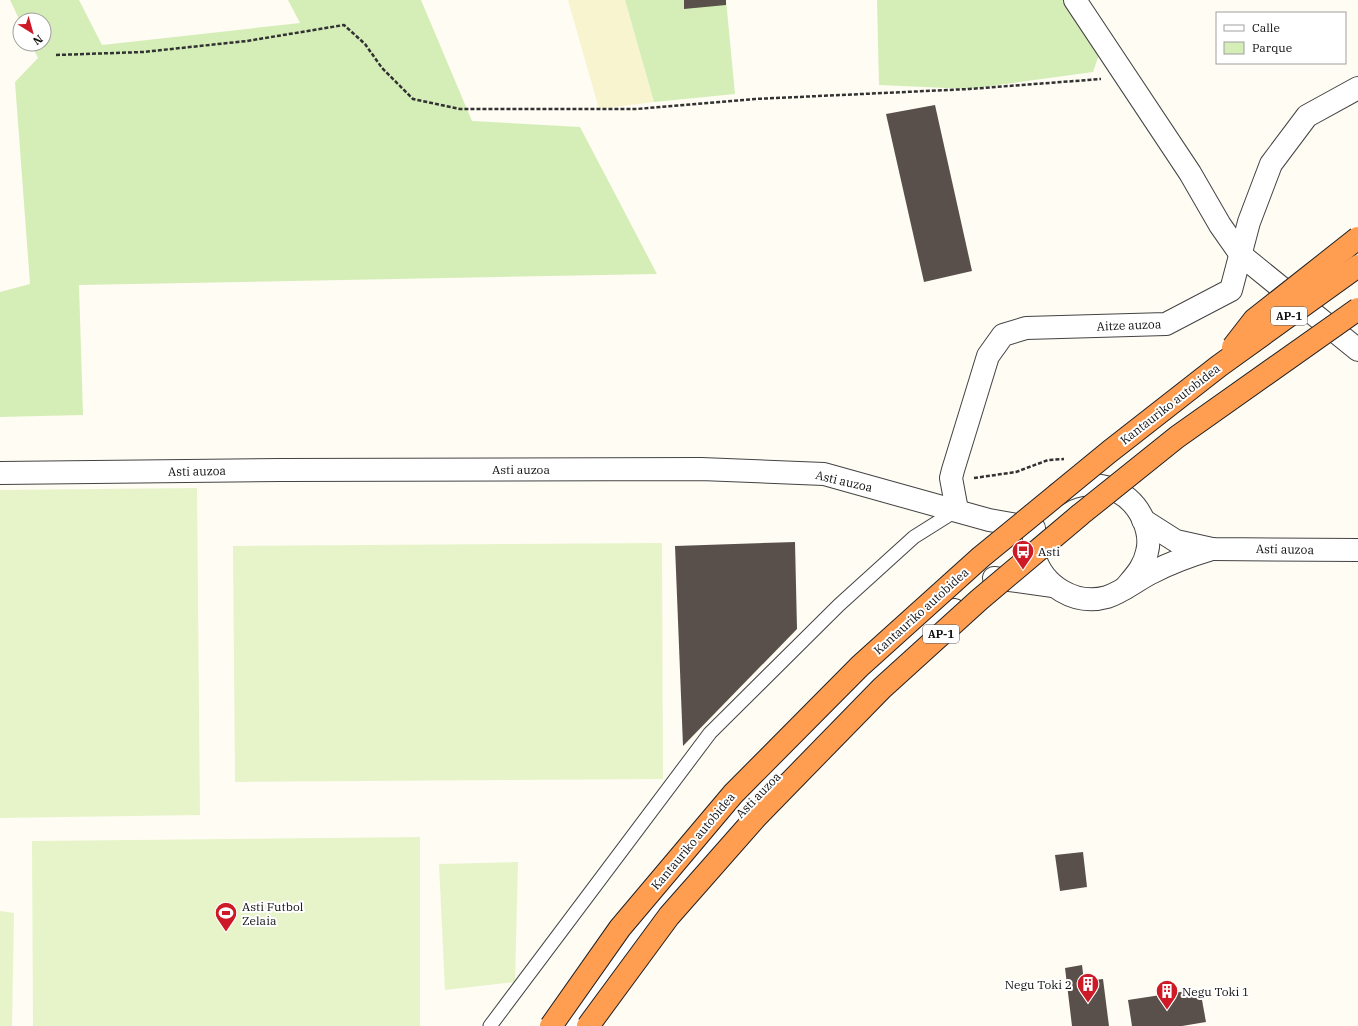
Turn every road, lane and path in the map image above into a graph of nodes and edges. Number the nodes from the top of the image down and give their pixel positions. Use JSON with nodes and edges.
{"nodes":[{"id":1,"x":1075,"y":0,"type":"edge"},
{"id":2,"x":56,"y":55,"type":"dead end"},
{"id":3,"x":1125,"y":77,"type":"junction"},
{"id":4,"x":1358,"y":88,"type":"edge"},
{"id":5,"x":1358,"y":238,"type":"edge"},
{"id":6,"x":1241,"y":255,"type":"junction"},
{"id":7,"x":1358,"y":266,"type":"edge"},
{"id":8,"x":1358,"y":309,"type":"edge"},
{"id":9,"x":1358,"y":350,"type":"edge"},
{"id":10,"x":1219,"y":366,"type":"junction"},
{"id":11,"x":0,"y":473,"type":"edge"},
{"id":12,"x":957,"y":510,"type":"junction"},
{"id":13,"x":989,"y":520,"type":"junction"},
{"id":14,"x":1143,"y":520,"type":"junction"},
{"id":15,"x":1034,"y":528,"type":"junction"},
{"id":16,"x":1212,"y":548,"type":"junction"},
{"id":17,"x":1358,"y":550,"type":"edge"},
{"id":18,"x":1034,"y":553,"type":"junction"},
{"id":19,"x":994,"y":578,"type":"junction"},
{"id":20,"x":1053,"y":586,"type":"junction"},
{"id":21,"x":1125,"y":588,"type":"junction"},
{"id":22,"x":490,"y":1026,"type":"edge"},
{"id":23,"x":551,"y":1026,"type":"edge"},
{"id":24,"x":573,"y":1026,"type":"edge"},
{"id":25,"x":588,"y":1026,"type":"edge"}],
"edges":[{"from":1,"to":3,"type":"street"},
{"from":2,"to":3,"type":"path"},
{"from":3,"to":6,"type":"street"},
{"from":4,"to":6,"type":"street","name":"Aitze auzoa"},
{"from":5,"to":10,"type":"highway","bridge":true},
{"from":6,"to":9,"type":"street"},
{"from":6,"to":12,"type":"street","name":"Aitze auzoa"},
{"from":7,"to":10,"type":"highway","name":"Kantauriko autobidea","number":"AP-1","bridge":true},
{"from":8,"to":25,"type":"highway","number":"AP-1","bridge":true},
{"from":10,"to":23,"type":"highway","name":"Kantauriko autobidea","number":"AP-1","bridge":true},
{"from":11,"to":12,"type":"street","name":"Asti auzoa"},
{"from":12,"to":13,"type":"street","name":"Asti auzoa"},
{"from":12,"to":22,"type":"lane"},
{"from":13,"to":15,"type":"street","name":"Asti auzoa"},
{"from":13,"to":19,"type":"street"},
{"from":14,"to":15,"type":"street"},
{"from":14,"to":16,"type":"street","name":"Asti auzoa"},
{"from":14,"to":21,"type":"street"},
{"from":15,"to":18,"type":"street"},
{"from":16,"to":17,"type":"street","name":"Asti auzoa"},
{"from":16,"to":21,"type":"street","name":"Asti auzoa"},
{"from":18,"to":19,"type":"street"},
{"from":18,"to":20,"type":"street"},
{"from":19,"to":20,"type":"street"},
{"from":19,"to":24,"type":"street","name":"Asti auzoa"},
{"from":20,"to":21,"type":"street"}]}
